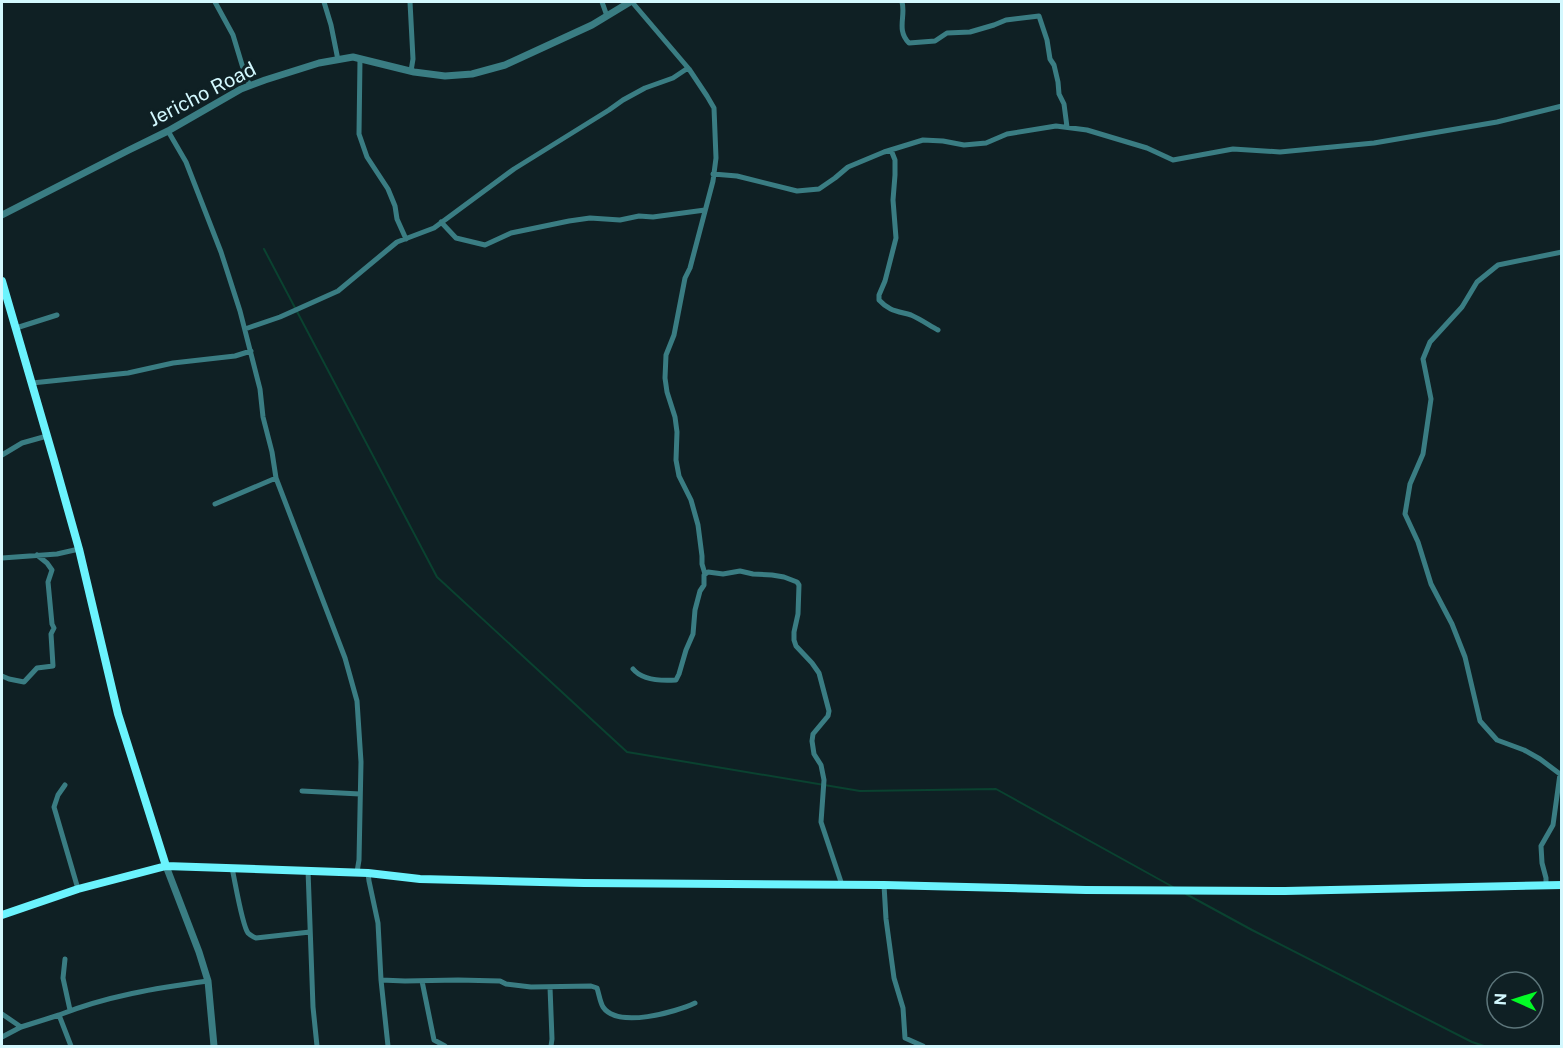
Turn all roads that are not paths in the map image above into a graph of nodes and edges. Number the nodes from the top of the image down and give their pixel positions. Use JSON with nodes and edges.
{"nodes":[{"id":1,"x":215,"y":2,"type":"edge"},
{"id":2,"x":324,"y":2,"type":"edge"},
{"id":3,"x":410,"y":2,"type":"edge"},
{"id":4,"x":602,"y":2,"type":"edge"},
{"id":5,"x":631,"y":2,"type":"edge"},
{"id":6,"x":902,"y":2,"type":"edge"},
{"id":7,"x":607,"y":16,"type":"junction"},
{"id":8,"x":360,"y":59,"type":"junction"},
{"id":9,"x":338,"y":60,"type":"junction"},
{"id":10,"x":688,"y":68,"type":"junction"},
{"id":11,"x":411,"y":71,"type":"junction"},
{"id":12,"x":250,"y":85,"type":"junction"},
{"id":13,"x":1562,"y":106,"type":"edge"},
{"id":14,"x":1067,"y":128,"type":"junction"},
{"id":15,"x":168,"y":131,"type":"junction"},
{"id":16,"x":891,"y":150,"type":"junction"},
{"id":17,"x":713,"y":174,"type":"junction"},
{"id":18,"x":705,"y":210,"type":"junction"},
{"id":19,"x":2,"y":215,"type":"edge"},
{"id":20,"x":441,"y":222,"type":"junction"},
{"id":21,"x":406,"y":239,"type":"junction"},
{"id":22,"x":1562,"y":252,"type":"edge"},
{"id":23,"x":2,"y":281,"type":"edge"},
{"id":24,"x":3,"y":290,"type":"edge"},
{"id":25,"x":57,"y":315,"type":"dead end"},
{"id":26,"x":16,"y":328,"type":"junction"},
{"id":27,"x":245,"y":329,"type":"junction"},
{"id":28,"x":938,"y":330,"type":"dead end"},
{"id":29,"x":250,"y":351,"type":"junction"},
{"id":30,"x":32,"y":383,"type":"junction"},
{"id":31,"x":47,"y":436,"type":"junction"},
{"id":32,"x":2,"y":455,"type":"edge"},
{"id":33,"x":276,"y":478,"type":"junction"},
{"id":34,"x":215,"y":504,"type":"dead end"},
{"id":35,"x":79,"y":549,"type":"junction"},
{"id":36,"x":37,"y":555,"type":"junction"},
{"id":37,"x":2,"y":558,"type":"edge"},
{"id":38,"x":705,"y":574,"type":"junction"},
{"id":39,"x":633,"y":669,"type":"dead end"},
{"id":40,"x":2,"y":676,"type":"edge"},
{"id":41,"x":1561,"y":774,"type":"edge"},
{"id":42,"x":65,"y":785,"type":"dead end"},
{"id":43,"x":302,"y":791,"type":"dead end"},
{"id":44,"x":360,"y":794,"type":"junction"},
{"id":45,"x":166,"y":866,"type":"junction"},
{"id":46,"x":232,"y":868,"type":"junction"},
{"id":47,"x":308,"y":870,"type":"junction"},
{"id":48,"x":357,"y":872,"type":"junction"},
{"id":49,"x":368,"y":873,"type":"junction"},
{"id":50,"x":842,"y":885,"type":"junction"},
{"id":51,"x":884,"y":885,"type":"junction"},
{"id":52,"x":1546,"y":885,"type":"junction"},
{"id":53,"x":1562,"y":885,"type":"edge"},
{"id":54,"x":78,"y":889,"type":"junction"},
{"id":55,"x":2,"y":915,"type":"edge"},
{"id":56,"x":309,"y":932,"type":"junction"},
{"id":57,"x":65,"y":959,"type":"dead end"},
{"id":58,"x":381,"y":980,"type":"junction"},
{"id":59,"x":208,"y":981,"type":"junction"},
{"id":60,"x":422,"y":981,"type":"junction"},
{"id":61,"x":550,"y":987,"type":"junction"},
{"id":62,"x":695,"y":1003,"type":"dead end"},
{"id":63,"x":70,"y":1011,"type":"junction"},
{"id":64,"x":2,"y":1014,"type":"edge"},
{"id":65,"x":59,"y":1015,"type":"junction"},
{"id":66,"x":21,"y":1027,"type":"junction"},
{"id":67,"x":2,"y":1037,"type":"edge"},
{"id":68,"x":71,"y":1047,"type":"edge"},
{"id":69,"x":214,"y":1047,"type":"edge"},
{"id":70,"x":317,"y":1047,"type":"edge"},
{"id":71,"x":388,"y":1047,"type":"edge"},
{"id":72,"x":445,"y":1047,"type":"edge"},
{"id":73,"x":551,"y":1047,"type":"edge"},
{"id":74,"x":923,"y":1047,"type":"edge"}],
"edges":[{"from":1,"to":12,"type":"street"},
{"from":2,"to":9,"type":"street"},
{"from":3,"to":11,"type":"street"},
{"from":4,"to":7,"type":"street"},
{"from":5,"to":7,"type":"street","name":"Jericho Road"},
{"from":5,"to":10,"type":"street"},
{"from":6,"to":14,"type":"street"},
{"from":7,"to":11,"type":"street","name":"Jericho Road"},
{"from":8,"to":9,"type":"street","name":"Jericho Road"},
{"from":8,"to":11,"type":"street","name":"Jericho Road"},
{"from":8,"to":21,"type":"street"},
{"from":9,"to":12,"type":"street","name":"Jericho Road"},
{"from":10,"to":17,"type":"street"},
{"from":10,"to":20,"type":"street"},
{"from":12,"to":15,"type":"street","name":"Jericho Road"},
{"from":13,"to":14,"type":"street"},
{"from":14,"to":16,"type":"street"},
{"from":15,"to":19,"type":"street","name":"Jericho Road"},
{"from":15,"to":27,"type":"street"},
{"from":16,"to":17,"type":"street"},
{"from":16,"to":28,"type":"street"},
{"from":17,"to":18,"type":"street"},
{"from":18,"to":20,"type":"street"},
{"from":18,"to":38,"type":"street"},
{"from":20,"to":21,"type":"street"},
{"from":21,"to":27,"type":"street"},
{"from":22,"to":41,"type":"street"},
{"from":23,"to":24,"type":"main road"},
{"from":24,"to":26,"type":"main road"},
{"from":25,"to":26,"type":"street"},
{"from":26,"to":30,"type":"main road"},
{"from":27,"to":29,"type":"street"},
{"from":29,"to":30,"type":"street"},
{"from":29,"to":33,"type":"street"},
{"from":30,"to":31,"type":"main road"},
{"from":31,"to":32,"type":"street"},
{"from":31,"to":35,"type":"main road"},
{"from":33,"to":34,"type":"street"},
{"from":33,"to":44,"type":"street"},
{"from":35,"to":36,"type":"street"},
{"from":35,"to":45,"type":"main road"},
{"from":36,"to":37,"type":"street"},
{"from":36,"to":40,"type":"street"},
{"from":38,"to":39,"type":"street"},
{"from":38,"to":50,"type":"street"},
{"from":41,"to":52,"type":"street"},
{"from":42,"to":54,"type":"street"},
{"from":43,"to":44,"type":"street"},
{"from":44,"to":48,"type":"street"},
{"from":45,"to":46,"type":"main road"},
{"from":45,"to":54,"type":"main road"},
{"from":45,"to":59,"type":"street"},
{"from":46,"to":47,"type":"main road"},
{"from":46,"to":56,"type":"street"},
{"from":47,"to":48,"type":"main road"},
{"from":47,"to":56,"type":"street"},
{"from":48,"to":49,"type":"main road"},
{"from":49,"to":50,"type":"main road"},
{"from":49,"to":58,"type":"street"},
{"from":50,"to":51,"type":"main road"},
{"from":51,"to":52,"type":"main road"},
{"from":51,"to":74,"type":"street"},
{"from":52,"to":53,"type":"main road"},
{"from":54,"to":55,"type":"main road"},
{"from":56,"to":70,"type":"street"},
{"from":57,"to":63,"type":"street"},
{"from":58,"to":60,"type":"street"},
{"from":58,"to":71,"type":"street"},
{"from":59,"to":63,"type":"street"},
{"from":59,"to":69,"type":"street"},
{"from":60,"to":61,"type":"street"},
{"from":60,"to":72,"type":"street"},
{"from":61,"to":62,"type":"street"},
{"from":61,"to":73,"type":"street"},
{"from":63,"to":65,"type":"street"},
{"from":64,"to":66,"type":"street"},
{"from":65,"to":66,"type":"street"},
{"from":65,"to":68,"type":"street"},
{"from":66,"to":67,"type":"street"}]}
